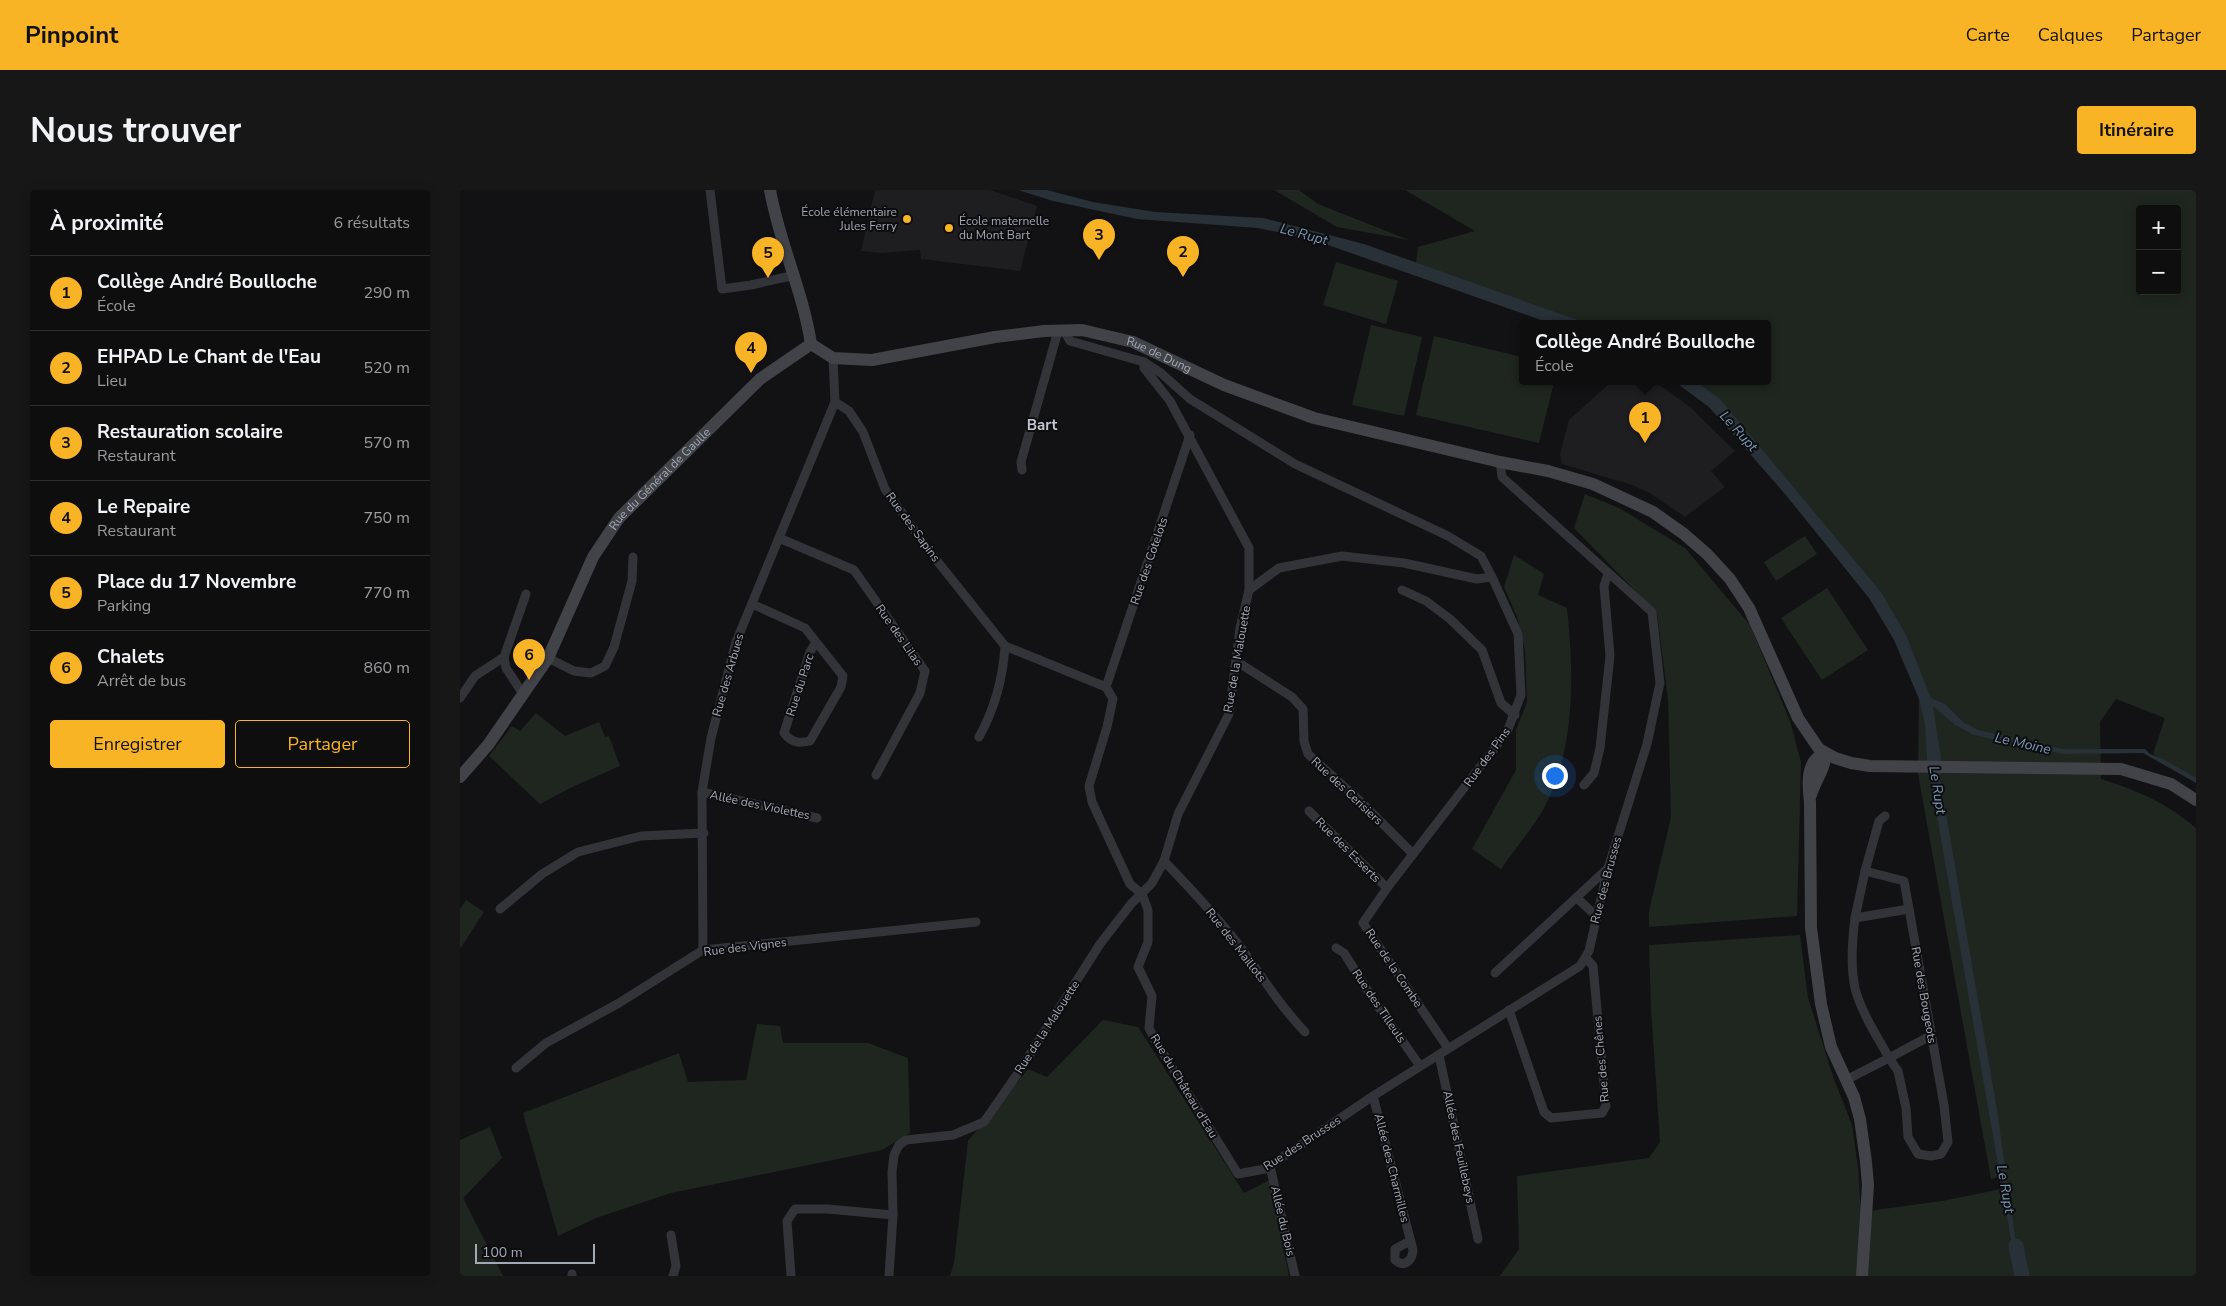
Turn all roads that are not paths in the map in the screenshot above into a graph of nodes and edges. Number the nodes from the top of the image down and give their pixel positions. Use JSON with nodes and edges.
{"nodes":[{"id":1,"x":710,"y":190,"type":"edge"},
{"id":2,"x":770,"y":190,"type":"edge"},
{"id":3,"x":795,"y":275,"type":"junction"},
{"id":4,"x":1061,"y":332,"type":"junction"},
{"id":5,"x":811,"y":344,"type":"junction"},
{"id":6,"x":833,"y":358,"type":"junction"},
{"id":7,"x":1144,"y":362,"type":"junction"},
{"id":8,"x":835,"y":402,"type":"junction"},
{"id":9,"x":1190,"y":435,"type":"junction"},
{"id":10,"x":1500,"y":462,"type":"junction"},
{"id":11,"x":1022,"y":470,"type":"dead end"},
{"id":12,"x":779,"y":538,"type":"junction"},
{"id":13,"x":633,"y":557,"type":"dead end"},
{"id":14,"x":1608,"y":574,"type":"junction"},
{"id":15,"x":1492,"y":577,"type":"junction"},
{"id":16,"x":1249,"y":590,"type":"junction"},
{"id":17,"x":1402,"y":590,"type":"dead end"},
{"id":18,"x":526,"y":594,"type":"dead end"},
{"id":19,"x":752,"y":604,"type":"junction"},
{"id":20,"x":816,"y":642,"type":"junction"},
{"id":21,"x":1005,"y":646,"type":"junction"},
{"id":22,"x":504,"y":657,"type":"junction"},
{"id":23,"x":548,"y":658,"type":"junction"},
{"id":24,"x":1236,"y":661,"type":"junction"},
{"id":25,"x":1106,"y":687,"type":"junction"},
{"id":26,"x":523,"y":694,"type":"junction"},
{"id":27,"x":460,"y":698,"type":"edge"},
{"id":28,"x":1515,"y":715,"type":"junction"},
{"id":29,"x":979,"y":737,"type":"dead end"},
{"id":30,"x":1825,"y":753,"type":"junction"},
{"id":31,"x":876,"y":775,"type":"dead end"},
{"id":32,"x":460,"y":777,"type":"edge"},
{"id":33,"x":1584,"y":785,"type":"dead end"},
{"id":34,"x":702,"y":792,"type":"junction"},
{"id":35,"x":2196,"y":800,"type":"edge"},
{"id":36,"x":1309,"y":811,"type":"dead end"},
{"id":37,"x":1885,"y":816,"type":"dead end"},
{"id":38,"x":817,"y":818,"type":"dead end"},
{"id":39,"x":704,"y":833,"type":"junction"},
{"id":40,"x":1413,"y":854,"type":"junction"},
{"id":41,"x":1164,"y":861,"type":"junction"},
{"id":42,"x":1608,"y":868,"type":"junction"},
{"id":43,"x":1865,"y":871,"type":"junction"},
{"id":44,"x":1386,"y":888,"type":"junction"},
{"id":45,"x":1142,"y":894,"type":"junction"},
{"id":46,"x":1577,"y":898,"type":"junction"},
{"id":47,"x":500,"y":909,"type":"dead end"},
{"id":48,"x":1909,"y":909,"type":"junction"},
{"id":49,"x":1596,"y":916,"type":"junction"},
{"id":50,"x":1855,"y":918,"type":"junction"},
{"id":51,"x":976,"y":922,"type":"dead end"},
{"id":52,"x":1336,"y":948,"type":"dead end"},
{"id":53,"x":702,"y":950,"type":"junction"},
{"id":54,"x":1586,"y":958,"type":"junction"},
{"id":55,"x":1495,"y":973,"type":"dead end"},
{"id":56,"x":1509,"y":1010,"type":"junction"},
{"id":57,"x":1304,"y":1032,"type":"dead end"},
{"id":58,"x":1930,"y":1036,"type":"junction"},
{"id":59,"x":1448,"y":1048,"type":"junction"},
{"id":60,"x":1439,"y":1055,"type":"junction"},
{"id":61,"x":1889,"y":1058,"type":"junction"},
{"id":62,"x":1420,"y":1066,"type":"junction"},
{"id":63,"x":516,"y":1068,"type":"dead end"},
{"id":64,"x":1846,"y":1080,"type":"junction"},
{"id":65,"x":1373,"y":1096,"type":"junction"},
{"id":66,"x":1270,"y":1166,"type":"junction"},
{"id":67,"x":1238,"y":1174,"type":"joint"},
{"id":68,"x":892,"y":1215,"type":"junction"},
{"id":69,"x":671,"y":1235,"type":"dead end"},
{"id":70,"x":1478,"y":1238,"type":"dead end"},
{"id":71,"x":1410,"y":1241,"type":"dead end"},
{"id":72,"x":674,"y":1276,"type":"edge"},
{"id":73,"x":791,"y":1276,"type":"edge"},
{"id":74,"x":890,"y":1276,"type":"edge"},
{"id":75,"x":1295,"y":1276,"type":"edge"},
{"id":76,"x":1862,"y":1276,"type":"edge"}],
"edges":[{"from":1,"to":3,"type":"street"},
{"from":2,"to":3,"type":"main road"},
{"from":3,"to":5,"type":"main road"},
{"from":4,"to":6,"type":"main road","name":"Rue de Dung"},
{"from":4,"to":7,"type":"street"},
{"from":4,"to":10,"type":"main road","name":"Rue de Dung"},
{"from":4,"to":11,"type":"street"},
{"from":5,"to":6,"type":"main road","name":"Rue de Dung"},
{"from":5,"to":23,"type":"main road","name":"Rue du Général de Gaulle"},
{"from":6,"to":8,"type":"street","name":"Rue des Arbues"},
{"from":7,"to":9,"type":"street"},
{"from":7,"to":15,"type":"street"},
{"from":8,"to":12,"type":"street","name":"Rue des Arbues"},
{"from":8,"to":21,"type":"street","name":"Rue des Sapins"},
{"from":9,"to":16,"type":"street"},
{"from":9,"to":25,"type":"street","name":"Rue des Cotelots"},
{"from":10,"to":14,"type":"street","name":"Rue des Brusses"},
{"from":10,"to":30,"type":"main road","name":"Rue de Dung"},
{"from":12,"to":19,"type":"street","name":"Rue des Arbues"},
{"from":12,"to":31,"type":"street","name":"Rue des Lilas"},
{"from":13,"to":23,"type":"street"},
{"from":14,"to":33,"type":"street"},
{"from":14,"to":42,"type":"street","name":"Rue des Brusses"},
{"from":15,"to":16,"type":"street","name":"Rue de la Malouette"},
{"from":15,"to":28,"type":"street","name":"Rue des Pins"},
{"from":16,"to":24,"type":"street","name":"Rue de la Malouette"},
{"from":17,"to":28,"type":"street"},
{"from":18,"to":22,"type":"street"},
{"from":19,"to":20,"type":"street","name":"Rue du Parc"},
{"from":19,"to":34,"type":"street","name":"Rue des Arbues"},
{"from":20,"to":20,"type":"street","name":"Rue du Parc"},
{"from":21,"to":25,"type":"street","name":"Rue des Sapins"},
{"from":21,"to":29,"type":"street"},
{"from":22,"to":26,"type":"street"},
{"from":22,"to":27,"type":"street"},
{"from":23,"to":26,"type":"main road","name":"Rue du Général de Gaulle"},
{"from":24,"to":40,"type":"street","name":"Rue des Cerisiers"},
{"from":24,"to":41,"type":"street","name":"Rue de la Malouette"},
{"from":25,"to":45,"type":"street","name":"Rue du Château d'Eau"},
{"from":26,"to":32,"type":"main road","name":"Rue du Général de Gaulle"},
{"from":28,"to":40,"type":"street","name":"Rue des Pins"},
{"from":30,"to":35,"type":"main road"},
{"from":30,"to":64,"type":"main road"},
{"from":34,"to":38,"type":"street","name":"Allée des Violettes"},
{"from":34,"to":39,"type":"street","name":"Rue des Arbues"},
{"from":36,"to":44,"type":"street","name":"Rue des Esserts"},
{"from":37,"to":43,"type":"street","name":"Rue des Bougeots"},
{"from":39,"to":47,"type":"street"},
{"from":39,"to":53,"type":"street","name":"Rue des Arbues"},
{"from":40,"to":44,"type":"street","name":"Rue des Pins"},
{"from":41,"to":45,"type":"street","name":"Rue de la Malouette"},
{"from":41,"to":57,"type":"street","name":"Rue des Maillots"},
{"from":42,"to":46,"type":"street"},
{"from":42,"to":49,"type":"street","name":"Rue des Brusses"},
{"from":43,"to":48,"type":"street","name":"Rue des Bougeots"},
{"from":43,"to":50,"type":"street","name":"Rue des Bougeots"},
{"from":44,"to":59,"type":"street","name":"Rue de la Combe"},
{"from":45,"to":67,"type":"street","name":"Rue du Château d'Eau"},
{"from":45,"to":68,"type":"street","name":"Rue de la Malouette"},
{"from":46,"to":49,"type":"street"},
{"from":46,"to":55,"type":"street"},
{"from":48,"to":50,"type":"street"},
{"from":48,"to":58,"type":"street","name":"Rue des Bougeots"},
{"from":49,"to":54,"type":"street","name":"Rue des Brusses"},
{"from":50,"to":61,"type":"street","name":"Rue des Bougeots"},
{"from":51,"to":53,"type":"street","name":"Rue des Vignes"},
{"from":52,"to":62,"type":"street","name":"Rue des Tilleuls"},
{"from":53,"to":63,"type":"street","name":"Rue des Vignes"},
{"from":54,"to":56,"type":"street","name":"Rue des Brusses"},
{"from":54,"to":56,"type":"street","name":"Rue des Chênes"},
{"from":56,"to":59,"type":"street","name":"Rue des Brusses"},
{"from":58,"to":61,"type":"street"},
{"from":58,"to":61,"type":"street","name":"Rue des Bougeots"},
{"from":59,"to":60,"type":"street","name":"Rue des Brusses"},
{"from":60,"to":62,"type":"street","name":"Rue des Brusses"},
{"from":60,"to":70,"type":"street","name":"Allée des Feuillebeys"},
{"from":61,"to":64,"type":"street"},
{"from":62,"to":65,"type":"street","name":"Rue des Brusses"},
{"from":64,"to":76,"type":"main road"},
{"from":65,"to":66,"type":"street","name":"Rue des Brusses"},
{"from":65,"to":71,"type":"street","name":"Allée des Charmilles"},
{"from":66,"to":67,"type":"street","name":"Rue des Brusses"},
{"from":66,"to":75,"type":"street","name":"Allée du Bois"},
{"from":68,"to":73,"type":"street"},
{"from":68,"to":74,"type":"street"},
{"from":69,"to":72,"type":"street"}]}
